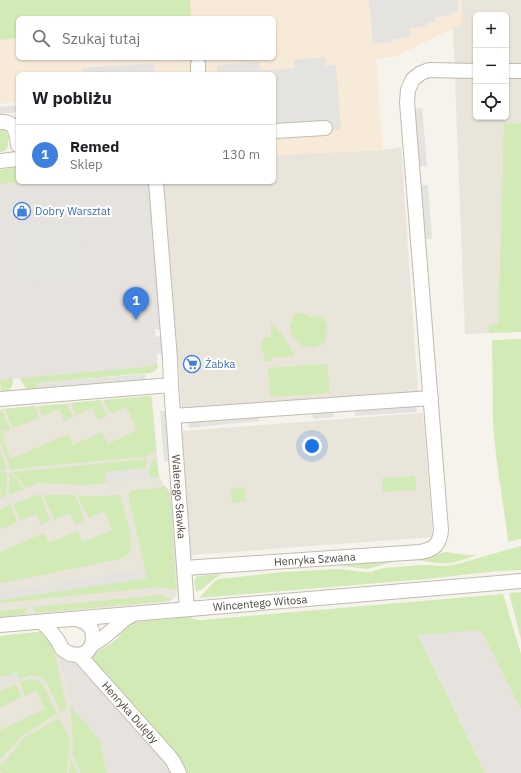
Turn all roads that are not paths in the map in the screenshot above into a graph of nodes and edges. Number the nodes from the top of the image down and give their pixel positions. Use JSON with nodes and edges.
{"nodes":[{"id":1,"x":473,"y":71,"type":"edge"},
{"id":2,"x":521,"y":71,"type":"edge"},
{"id":3,"x":509,"y":72,"type":"edge"},
{"id":4,"x":0,"y":122,"type":"edge"},
{"id":5,"x":326,"y":128,"type":"dead end"},
{"id":6,"x":276,"y":131,"type":"edge"},
{"id":7,"x":16,"y":136,"type":"edge"},
{"id":8,"x":16,"y":159,"type":"edge"},
{"id":9,"x":0,"y":161,"type":"edge"},
{"id":10,"x":156,"y":184,"type":"edge"},
{"id":11,"x":171,"y":385,"type":"junction"},
{"id":12,"x":430,"y":398,"type":"junction"},
{"id":13,"x":0,"y":399,"type":"edge"},
{"id":14,"x":173,"y":416,"type":"junction"},
{"id":15,"x":184,"y":568,"type":"junction"},
{"id":16,"x":521,"y":581,"type":"edge"},
{"id":17,"x":187,"y":609,"type":"junction"},
{"id":18,"x":136,"y":613,"type":"junction"},
{"id":19,"x":73,"y":619,"type":"junction"},
{"id":20,"x":41,"y":622,"type":"junction"},
{"id":21,"x":0,"y":625,"type":"edge"},
{"id":22,"x":58,"y":641,"type":"junction"},
{"id":23,"x":92,"y":645,"type":"junction"},
{"id":24,"x":79,"y":655,"type":"junction"},
{"id":25,"x":179,"y":773,"type":"edge"}],
"edges":[{"from":1,"to":12,"type":"street"},
{"from":2,"to":3,"type":"street"},
{"from":4,"to":7,"type":"street"},
{"from":5,"to":6,"type":"street"},
{"from":8,"to":9,"type":"street"},
{"from":10,"to":11,"type":"street","name":"Walerego Sławka"},
{"from":11,"to":13,"type":"street"},
{"from":11,"to":14,"type":"street","name":"Walerego Sławka"},
{"from":12,"to":14,"type":"street"},
{"from":12,"to":15,"type":"street","name":"Henryka Szwana"},
{"from":14,"to":15,"type":"street","name":"Walerego Sławka"},
{"from":15,"to":17,"type":"street","name":"Walerego Sławka"},
{"from":16,"to":17,"type":"street","name":"Wincentego Witosa"},
{"from":17,"to":18,"type":"street","name":"Wincentego Witosa"},
{"from":18,"to":19,"type":"street","name":"Wincentego Witosa"},
{"from":18,"to":23,"type":"street"},
{"from":19,"to":20,"type":"street","name":"Wincentego Witosa"},
{"from":19,"to":22,"type":"street"},
{"from":19,"to":23,"type":"street"},
{"from":20,"to":21,"type":"street","name":"Wincentego Witosa"},
{"from":20,"to":22,"type":"street"},
{"from":22,"to":24,"type":"street"},
{"from":23,"to":24,"type":"street"},
{"from":24,"to":25,"type":"street","name":"Henryka Dulęby"}]}
